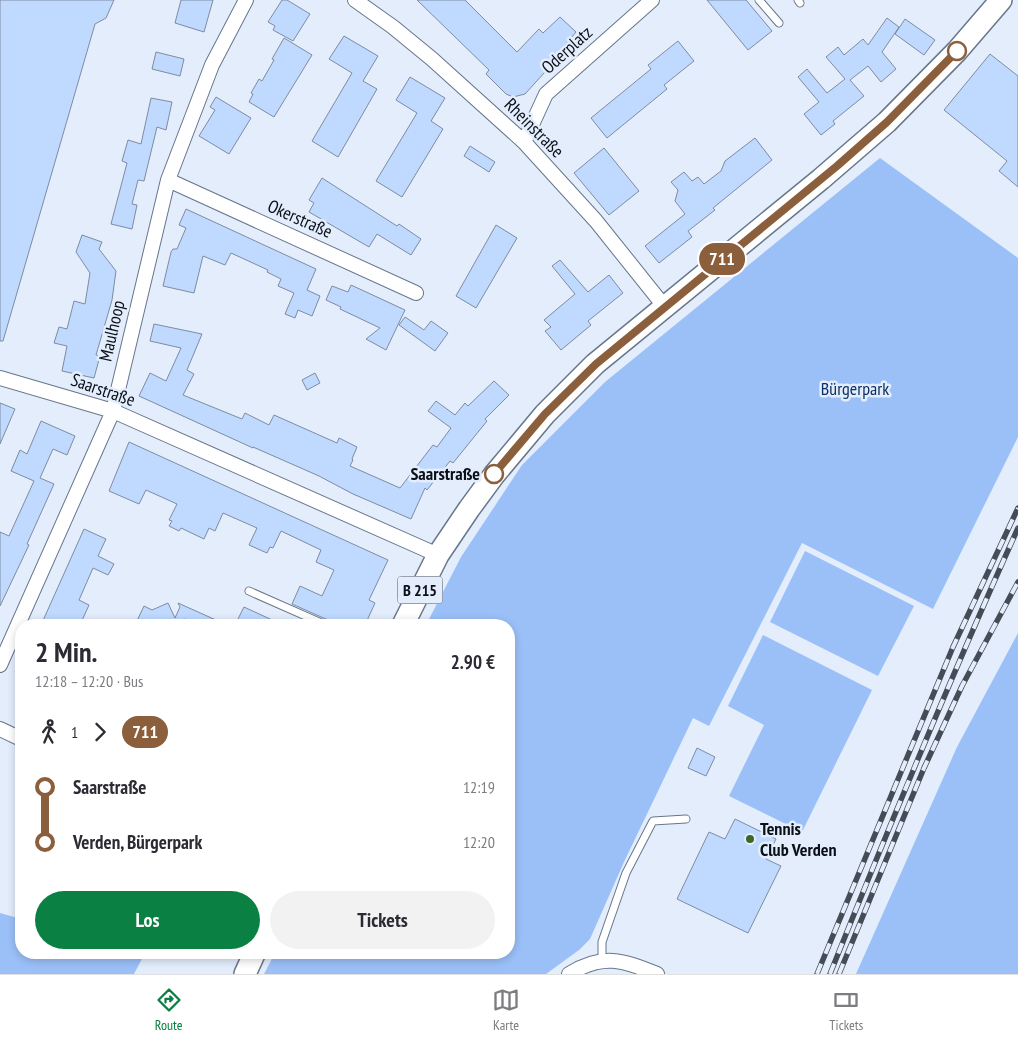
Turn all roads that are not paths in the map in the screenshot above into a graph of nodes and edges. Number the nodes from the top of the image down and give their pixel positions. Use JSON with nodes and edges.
{"nodes":[{"id":1,"x":246,"y":0,"type":"edge"},
{"id":2,"x":355,"y":0,"type":"edge"},
{"id":3,"x":652,"y":0,"type":"edge"},
{"id":4,"x":759,"y":0,"type":"edge"},
{"id":5,"x":1001,"y":0,"type":"edge"},
{"id":6,"x":779,"y":23,"type":"dead end"},
{"id":7,"x":524,"y":142,"type":"junction"},
{"id":8,"x":168,"y":180,"type":"junction"},
{"id":9,"x":416,"y":293,"type":"dead end"},
{"id":10,"x":664,"y":306,"type":"junction"},
{"id":11,"x":0,"y":378,"type":"edge"},
{"id":12,"x":113,"y":411,"type":"junction"},
{"id":13,"x":438,"y":555,"type":"junction"},
{"id":14,"x":249,"y":591,"type":"dead end"},
{"id":15,"x":20,"y":619,"type":"edge"},
{"id":16,"x":312,"y":619,"type":"edge"},
{"id":17,"x":406,"y":619,"type":"edge"},
{"id":18,"x":15,"y":631,"type":"edge"},
{"id":19,"x":0,"y":665,"type":"edge"},
{"id":20,"x":0,"y":729,"type":"edge"},
{"id":21,"x":15,"y":735,"type":"edge"},
{"id":22,"x":686,"y":819,"type":"dead end"},
{"id":23,"x":252,"y":959,"type":"edge"},
{"id":24,"x":602,"y":960,"type":"junction"},
{"id":25,"x":245,"y":974,"type":"edge"},
{"id":26,"x":569,"y":974,"type":"edge"},
{"id":27,"x":657,"y":974,"type":"edge"}],
"edges":[{"from":1,"to":8,"type":"street","name":"Maulhoop"},
{"from":2,"to":7,"type":"street","name":"Rheinstraße"},
{"from":3,"to":7,"type":"street","name":"Oderplatz"},
{"from":4,"to":6,"type":"lane"},
{"from":5,"to":10,"type":"main road","number":"B 215"},
{"from":7,"to":10,"type":"street","name":"Rheinstraße"},
{"from":8,"to":9,"type":"street","name":"Okerstraße"},
{"from":8,"to":12,"type":"street","name":"Maulhoop"},
{"from":10,"to":13,"type":"main road","number":"B 215"},
{"from":11,"to":12,"type":"street","name":"Saarstraße"},
{"from":12,"to":13,"type":"street","name":"Saarstraße"},
{"from":12,"to":15,"type":"street","name":"Maulhoop"},
{"from":13,"to":17,"type":"main road","number":"B 215"},
{"from":14,"to":16,"type":"lane"},
{"from":18,"to":19,"type":"street","name":"Maulhoop"},
{"from":20,"to":21,"type":"street"},
{"from":22,"to":24,"type":"lane"},
{"from":23,"to":25,"type":"main road"},
{"from":24,"to":26,"type":"street"},
{"from":24,"to":27,"type":"street"}]}
